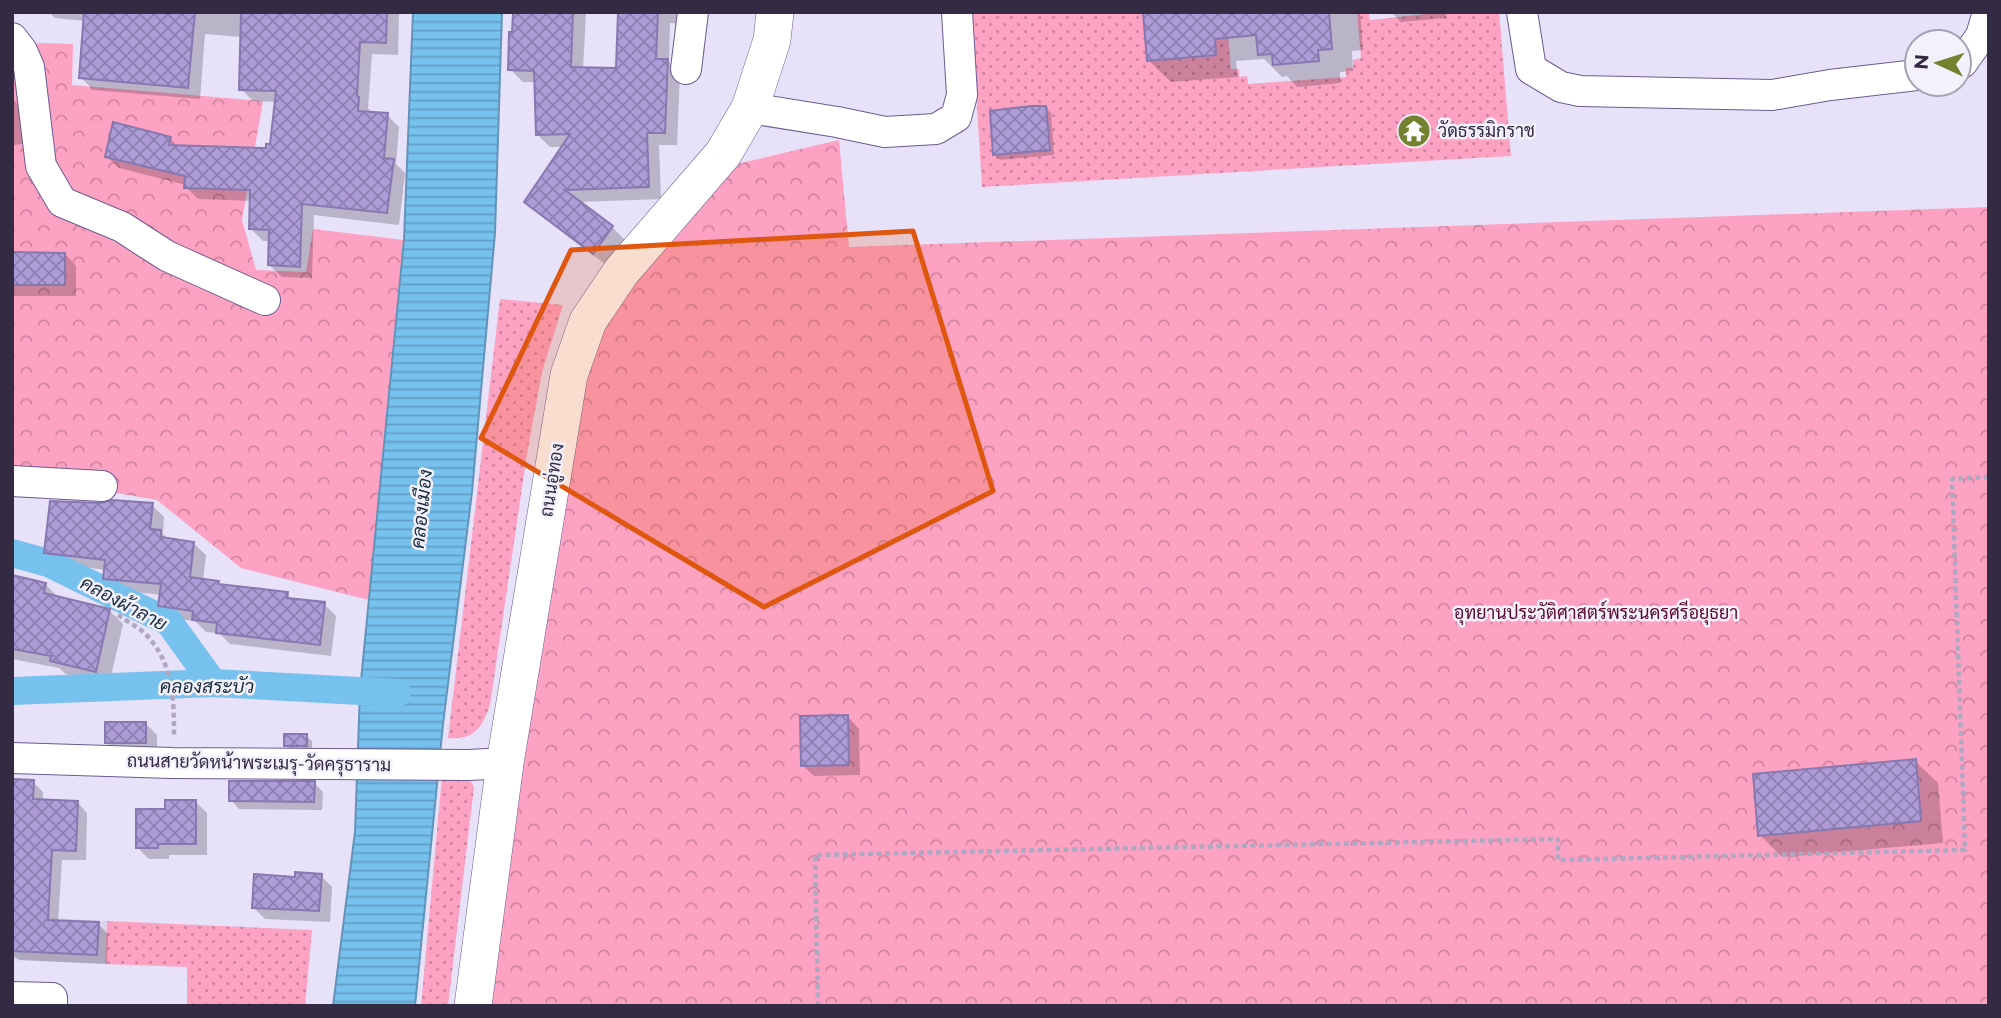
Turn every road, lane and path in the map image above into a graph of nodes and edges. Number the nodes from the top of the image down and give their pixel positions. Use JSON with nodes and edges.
{"nodes":[{"id":1,"x":693,"y":12,"type":"edge"},
{"id":2,"x":775,"y":12,"type":"edge"},
{"id":3,"x":957,"y":12,"type":"edge"},
{"id":4,"x":1522,"y":12,"type":"edge"},
{"id":5,"x":1988,"y":12,"type":"edge"},
{"id":6,"x":12,"y":38,"type":"edge"},
{"id":7,"x":1973,"y":47,"type":"edge"},
{"id":8,"x":686,"y":69,"type":"dead end"},
{"id":9,"x":1903,"y":77,"type":"edge"},
{"id":10,"x":750,"y":108,"type":"junction"},
{"id":11,"x":265,"y":300,"type":"dead end"},
{"id":12,"x":1989,"y":477,"type":"edge"},
{"id":13,"x":12,"y":481,"type":"edge"},
{"id":14,"x":102,"y":486,"type":"dead end"},
{"id":15,"x":118,"y":615,"type":"dead end"},
{"id":16,"x":174,"y":735,"type":"dead end"},
{"id":17,"x":12,"y":758,"type":"edge"},
{"id":18,"x":505,"y":763,"type":"junction"},
{"id":19,"x":12,"y":997,"type":"edge"},
{"id":20,"x":52,"y":1006,"type":"edge"},
{"id":21,"x":473,"y":1006,"type":"edge"},
{"id":22,"x":818,"y":1006,"type":"edge"}],
"edges":[{"from":1,"to":8,"type":"street"},
{"from":2,"to":10,"type":"main road","name":"ถนนอู่ทอง"},
{"from":3,"to":10,"type":"street"},
{"from":4,"to":9,"type":"street"},
{"from":5,"to":7,"type":"street"},
{"from":6,"to":11,"type":"street"},
{"from":10,"to":18,"type":"main road","name":"ถนนอู่ทอง"},
{"from":12,"to":22,"type":"path"},
{"from":13,"to":14,"type":"street"},
{"from":15,"to":16,"type":"path"},
{"from":17,"to":18,"type":"street","name":"ถนนสายวัดหน้าพระเมรุ-วัดครุธาราม"},
{"from":18,"to":21,"type":"main road","name":"ถนนอู่ทอง"},
{"from":19,"to":20,"type":"street"}]}
